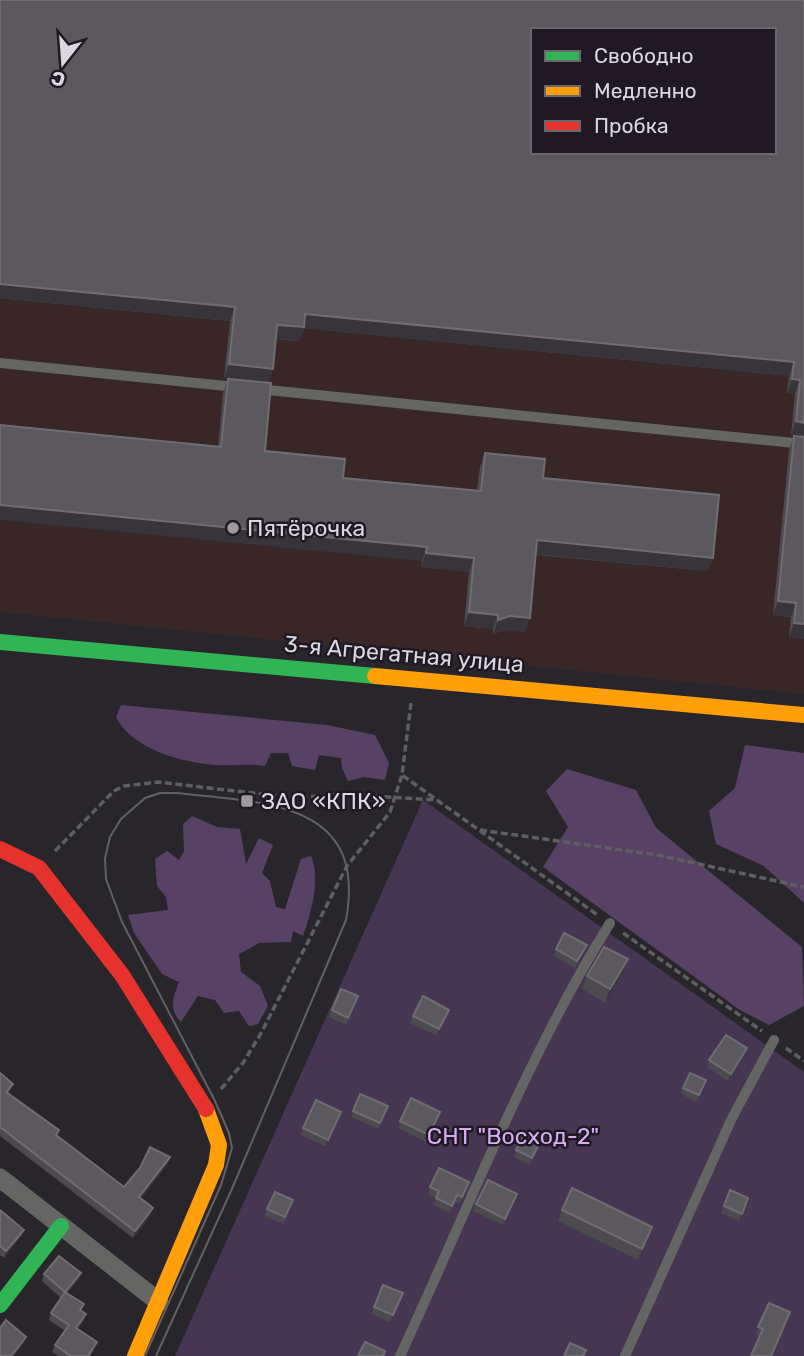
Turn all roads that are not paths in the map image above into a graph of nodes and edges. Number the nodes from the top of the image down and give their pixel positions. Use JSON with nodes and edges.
{"nodes":[{"id":1,"x":0,"y":363,"type":"edge"},
{"id":2,"x":804,"y":444,"type":"edge"},
{"id":3,"x":0,"y":642,"type":"edge"},
{"id":4,"x":804,"y":715,"type":"edge"},
{"id":5,"x":0,"y":849,"type":"edge"},
{"id":6,"x":610,"y":923,"type":"road end"},
{"id":7,"x":774,"y":1040,"type":"road end"},
{"id":8,"x":0,"y":1178,"type":"edge"},
{"id":9,"x":61,"y":1226,"type":"junction"},
{"id":10,"x":159,"y":1302,"type":"junction"},
{"id":11,"x":0,"y":1305,"type":"edge"},
{"id":12,"x":135,"y":1356,"type":"edge"},
{"id":13,"x":400,"y":1356,"type":"edge"},
{"id":14,"x":625,"y":1356,"type":"edge"}],
"edges":[{"from":1,"to":2,"type":"lane"},
{"from":3,"to":4,"type":"street","name":"3-я Агрегатная улица"},
{"from":5,"to":10,"type":"street"},
{"from":6,"to":13,"type":"lane"},
{"from":7,"to":14,"type":"lane"},
{"from":8,"to":9,"type":"street"},
{"from":9,"to":10,"type":"street"},
{"from":9,"to":11,"type":"street"},
{"from":10,"to":12,"type":"street"}]}
